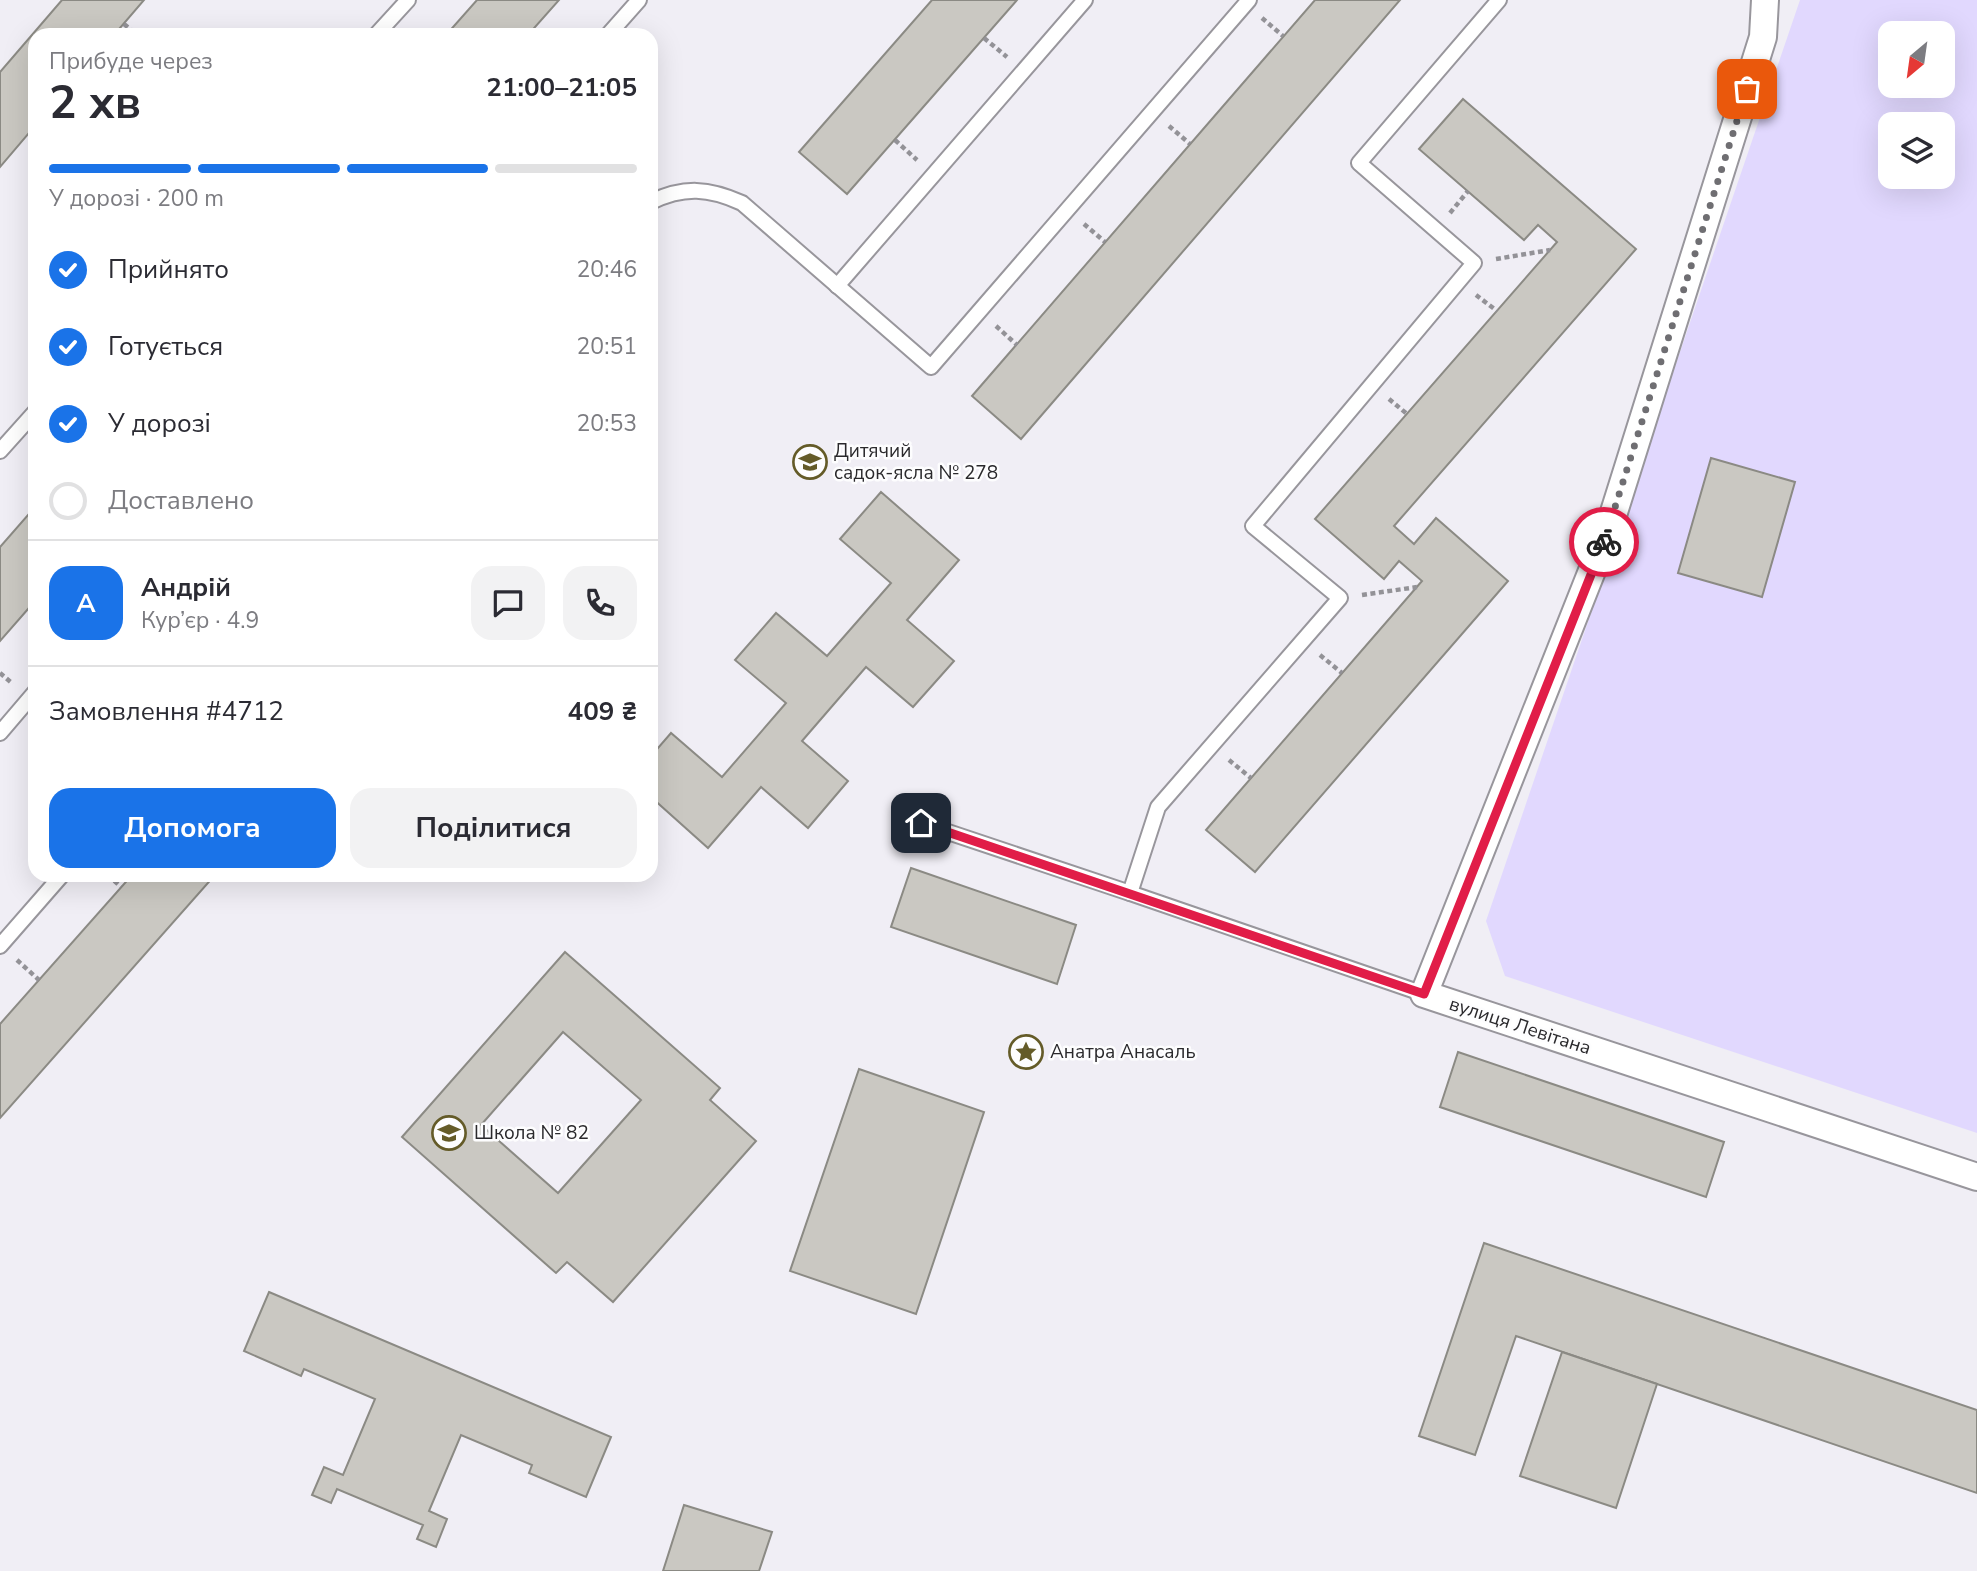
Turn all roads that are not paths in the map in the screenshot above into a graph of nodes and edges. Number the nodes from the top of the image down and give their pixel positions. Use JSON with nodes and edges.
{"nodes":[{"id":1,"x":408,"y":0,"type":"edge"},
{"id":2,"x":639,"y":0,"type":"edge"},
{"id":3,"x":1086,"y":0,"type":"edge"},
{"id":4,"x":1249,"y":0,"type":"edge"},
{"id":5,"x":1499,"y":0,"type":"edge"},
{"id":6,"x":1765,"y":0,"type":"edge"},
{"id":7,"x":382,"y":28,"type":"edge"},
{"id":8,"x":614,"y":28,"type":"edge"},
{"id":9,"x":658,"y":199,"type":"edge"},
{"id":10,"x":837,"y":286,"type":"junction"},
{"id":11,"x":28,"y":420,"type":"edge"},
{"id":12,"x":0,"y":451,"type":"edge"},
{"id":13,"x":28,"y":700,"type":"edge"},
{"id":14,"x":0,"y":733,"type":"edge"},
{"id":15,"x":921,"y":823,"type":"dead end"},
{"id":16,"x":56,"y":882,"type":"edge"},
{"id":17,"x":1130,"y":893,"type":"junction"},
{"id":18,"x":0,"y":946,"type":"edge"},
{"id":19,"x":1424,"y":994,"type":"junction"},
{"id":20,"x":1977,"y":1177,"type":"edge"}],
"edges":[{"from":1,"to":7,"type":"lane"},
{"from":2,"to":8,"type":"lane"},
{"from":3,"to":10,"type":"lane"},
{"from":4,"to":10,"type":"lane"},
{"from":5,"to":17,"type":"lane"},
{"from":6,"to":19,"type":"street","name":"вулиця Левітана"},
{"from":9,"to":10,"type":"lane"},
{"from":11,"to":12,"type":"lane"},
{"from":13,"to":14,"type":"lane"},
{"from":15,"to":17,"type":"lane"},
{"from":16,"to":18,"type":"lane"},
{"from":17,"to":19,"type":"lane"},
{"from":19,"to":20,"type":"street","name":"вулиця Левітана"}]}
